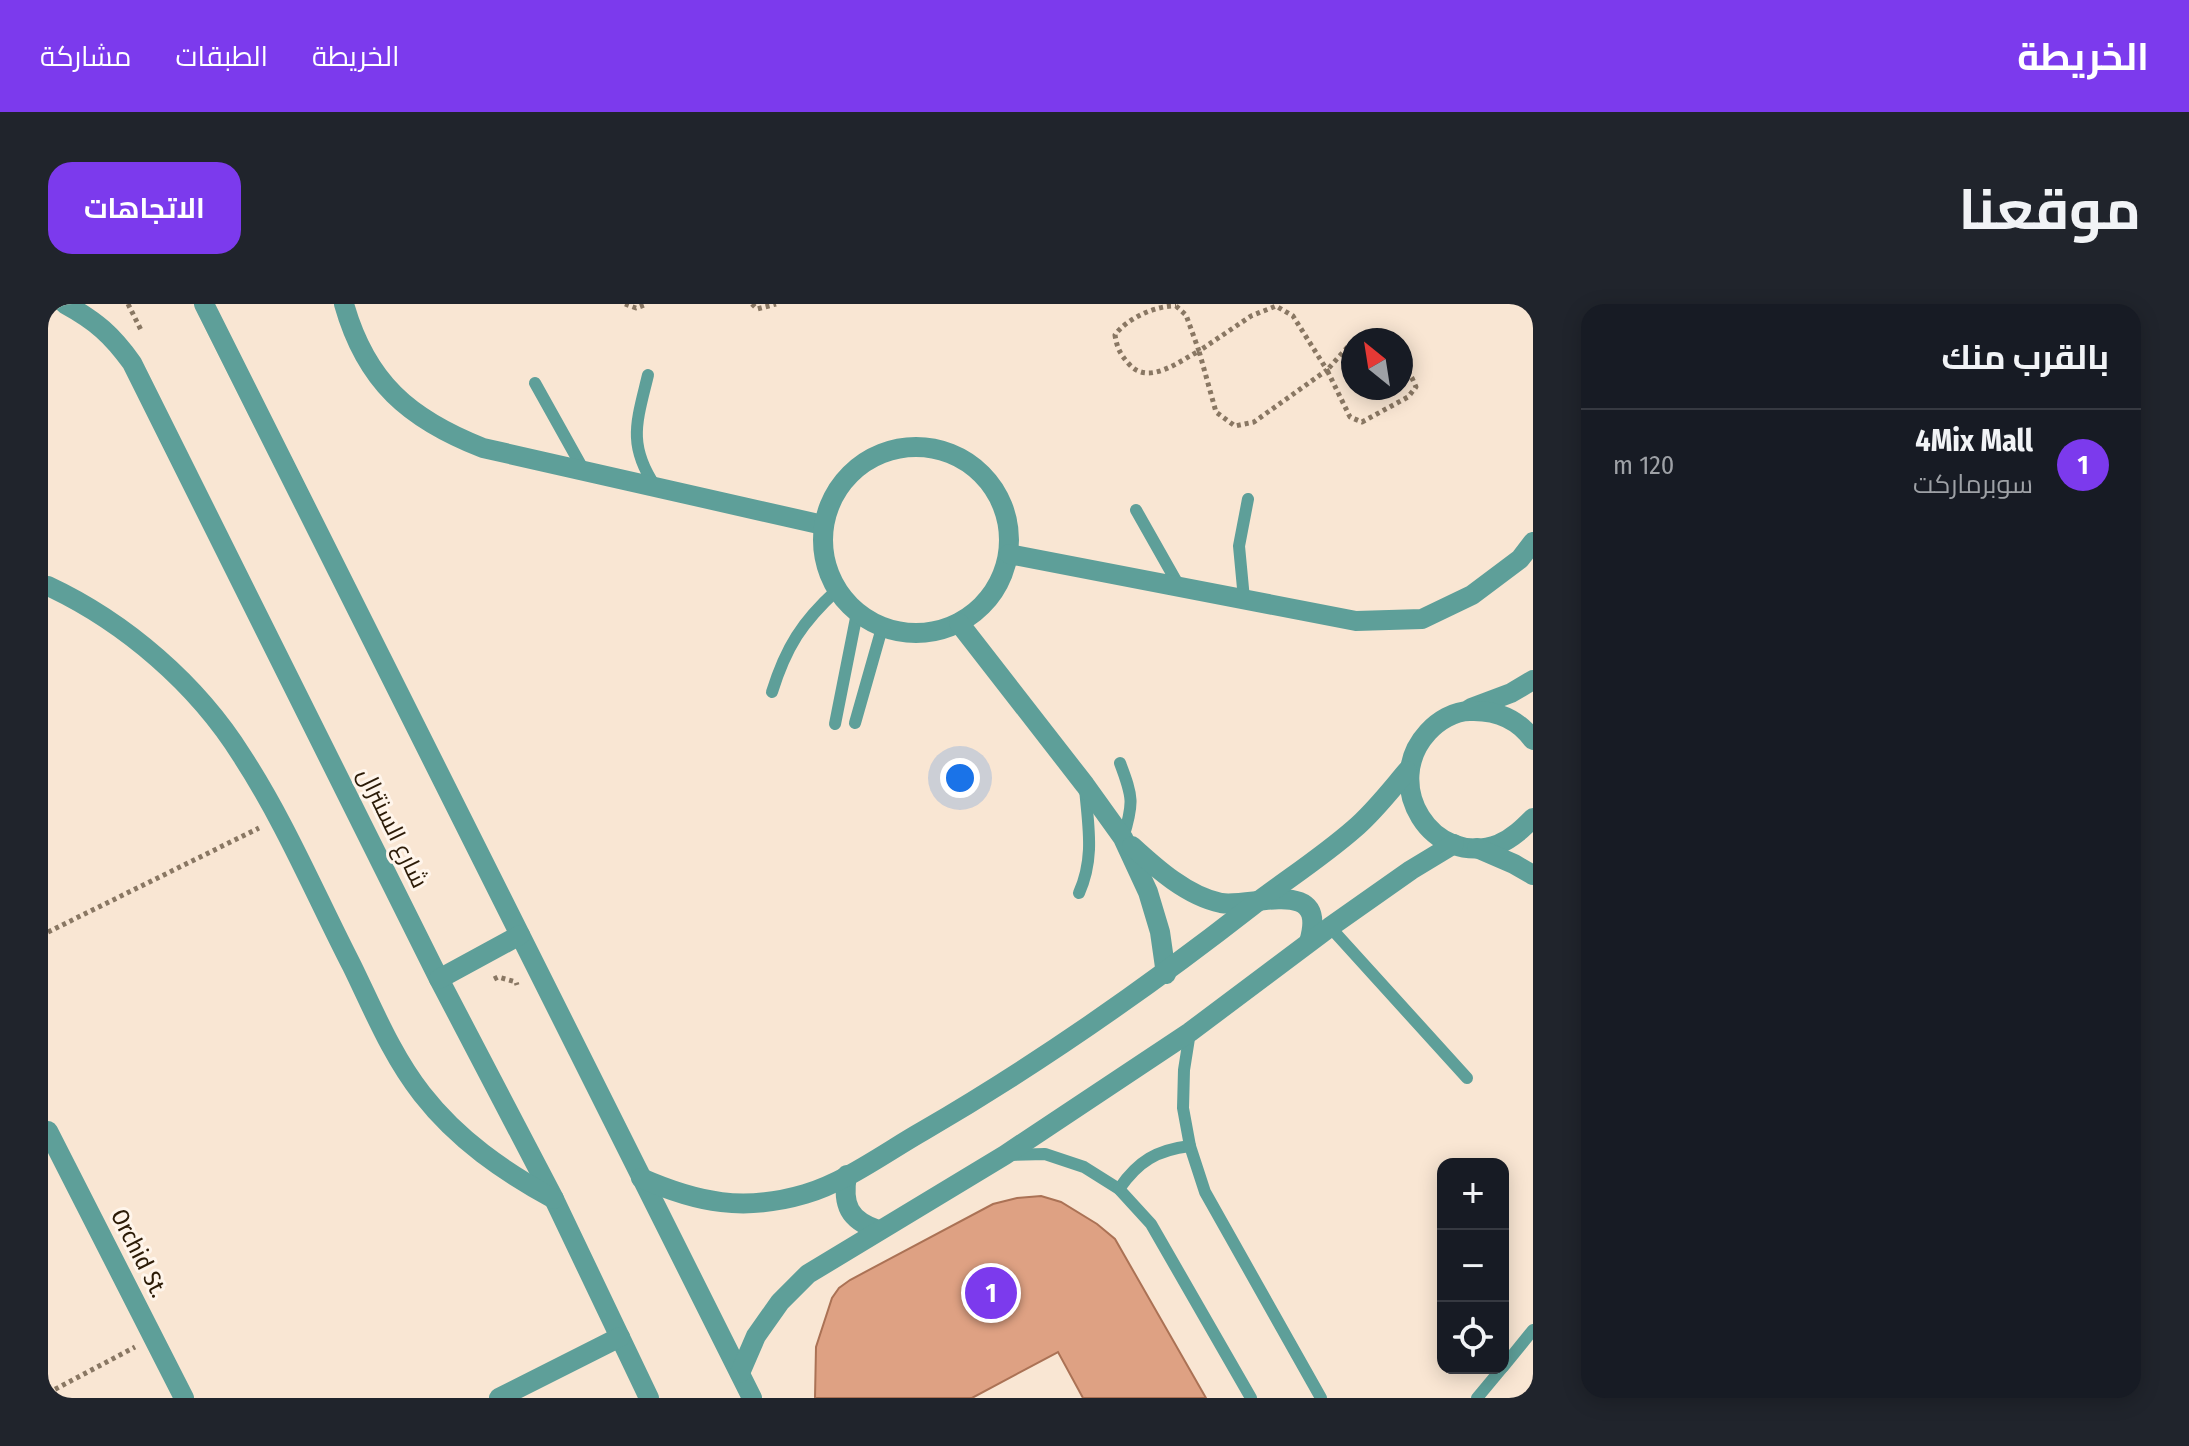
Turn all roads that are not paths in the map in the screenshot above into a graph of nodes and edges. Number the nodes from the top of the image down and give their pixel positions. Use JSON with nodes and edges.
{"nodes":[{"id":1,"x":65,"y":304,"type":"edge"},
{"id":2,"x":204,"y":304,"type":"edge"},
{"id":3,"x":344,"y":304,"type":"edge"},
{"id":4,"x":648,"y":375,"type":"dead end"},
{"id":5,"x":535,"y":383,"type":"dead end"},
{"id":6,"x":583,"y":469,"type":"junction"},
{"id":7,"x":655,"y":486,"type":"junction"},
{"id":8,"x":1248,"y":499,"type":"dead end"},
{"id":9,"x":1136,"y":510,"type":"dead end"},
{"id":10,"x":823,"y":525,"type":"junction"},
{"id":11,"x":1533,"y":542,"type":"edge"},
{"id":12,"x":1009,"y":554,"type":"junction"},
{"id":13,"x":48,"y":586,"type":"edge"},
{"id":14,"x":1179,"y":586,"type":"junction"},
{"id":15,"x":837,"y":590,"type":"junction"},
{"id":16,"x":1244,"y":599,"type":"junction"},
{"id":17,"x":857,"y":613,"type":"junction"},
{"id":18,"x":959,"y":623,"type":"junction"},
{"id":19,"x":882,"y":628,"type":"junction"},
{"id":20,"x":1533,"y":680,"type":"edge"},
{"id":21,"x":772,"y":692,"type":"dead end"},
{"id":22,"x":1464,"y":711,"type":"junction"},
{"id":23,"x":855,"y":723,"type":"dead end"},
{"id":24,"x":835,"y":724,"type":"dead end"},
{"id":25,"x":1533,"y":740,"type":"edge"},
{"id":26,"x":1120,"y":763,"type":"dead end"},
{"id":27,"x":1407,"y":771,"type":"junction"},
{"id":28,"x":1085,"y":785,"type":"junction"},
{"id":29,"x":1533,"y":818,"type":"edge"},
{"id":30,"x":1123,"y":838,"type":"junction"},
{"id":31,"x":1454,"y":844,"type":"junction"},
{"id":32,"x":1477,"y":848,"type":"junction"},
{"id":33,"x":1533,"y":875,"type":"edge"},
{"id":34,"x":1079,"y":893,"type":"dead end"},
{"id":35,"x":1256,"y":903,"type":"junction"},
{"id":36,"x":1330,"y":927,"type":"junction"},
{"id":37,"x":520,"y":935,"type":"junction"},
{"id":38,"x":1309,"y":942,"type":"junction"},
{"id":39,"x":1166,"y":974,"type":"junction"},
{"id":40,"x":439,"y":979,"type":"junction"},
{"id":41,"x":1190,"y":1032,"type":"junction"},
{"id":42,"x":1467,"y":1078,"type":"dead end"},
{"id":43,"x":48,"y":1131,"type":"edge"},
{"id":44,"x":1190,"y":1146,"type":"junction"},
{"id":45,"x":1005,"y":1155,"type":"junction"},
{"id":46,"x":847,"y":1175,"type":"junction"},
{"id":47,"x":641,"y":1178,"type":"junction"},
{"id":48,"x":1119,"y":1189,"type":"junction"},
{"id":49,"x":554,"y":1199,"type":"junction"},
{"id":50,"x":878,"y":1230,"type":"junction"},
{"id":51,"x":1533,"y":1330,"type":"edge"},
{"id":52,"x":620,"y":1337,"type":"junction"},
{"id":53,"x":1509,"y":1359,"type":"edge"},
{"id":54,"x":740,"y":1373,"type":"junction"},
{"id":55,"x":1496,"y":1374,"type":"edge"},
{"id":56,"x":184,"y":1398,"type":"edge"},
{"id":57,"x":499,"y":1398,"type":"edge"},
{"id":58,"x":649,"y":1398,"type":"edge"},
{"id":59,"x":752,"y":1398,"type":"edge"},
{"id":60,"x":1251,"y":1398,"type":"edge"},
{"id":61,"x":1321,"y":1398,"type":"edge"},
{"id":62,"x":1477,"y":1398,"type":"edge"}],
"edges":[{"from":1,"to":40,"type":"street","name":"شارع السنترال"},
{"from":2,"to":37,"type":"street"},
{"from":3,"to":6,"type":"street"},
{"from":4,"to":7,"type":"lane"},
{"from":5,"to":6,"type":"lane"},
{"from":6,"to":7,"type":"street"},
{"from":7,"to":10,"type":"street"},
{"from":8,"to":16,"type":"lane"},
{"from":9,"to":14,"type":"lane"},
{"from":10,"to":12,"type":"street"},
{"from":10,"to":15,"type":"street"},
{"from":11,"to":16,"type":"street"},
{"from":12,"to":14,"type":"street"},
{"from":12,"to":18,"type":"street"},
{"from":13,"to":49,"type":"street"},
{"from":14,"to":16,"type":"street"},
{"from":15,"to":17,"type":"street"},
{"from":15,"to":21,"type":"lane"},
{"from":17,"to":19,"type":"street"},
{"from":17,"to":24,"type":"lane"},
{"from":18,"to":19,"type":"street"},
{"from":18,"to":28,"type":"street"},
{"from":19,"to":23,"type":"lane"},
{"from":20,"to":22,"type":"street"},
{"from":22,"to":25,"type":"street"},
{"from":22,"to":27,"type":"street"},
{"from":26,"to":30,"type":"lane"},
{"from":27,"to":31,"type":"street"},
{"from":27,"to":35,"type":"street"},
{"from":28,"to":30,"type":"street"},
{"from":28,"to":34,"type":"lane"},
{"from":29,"to":32,"type":"street"},
{"from":30,"to":35,"type":"street"},
{"from":30,"to":39,"type":"street"},
{"from":31,"to":32,"type":"street"},
{"from":31,"to":36,"type":"street"},
{"from":32,"to":33,"type":"street"},
{"from":35,"to":38,"type":"street"},
{"from":35,"to":39,"type":"street"},
{"from":36,"to":38,"type":"street"},
{"from":36,"to":42,"type":"lane"},
{"from":37,"to":40,"type":"street"},
{"from":37,"to":47,"type":"street"},
{"from":38,"to":41,"type":"street"},
{"from":39,"to":46,"type":"street"},
{"from":40,"to":49,"type":"street","name":"شارع السنترال"},
{"from":41,"to":44,"type":"lane"},
{"from":41,"to":45,"type":"street"},
{"from":43,"to":56,"type":"street","name":"Orchid St."},
{"from":44,"to":48,"type":"lane"},
{"from":44,"to":61,"type":"lane"},
{"from":45,"to":48,"type":"lane"},
{"from":45,"to":50,"type":"street"},
{"from":46,"to":47,"type":"street"},
{"from":46,"to":50,"type":"street"},
{"from":47,"to":54,"type":"street"},
{"from":48,"to":60,"type":"lane"},
{"from":49,"to":52,"type":"street","name":"شارع السنترال"},
{"from":50,"to":54,"type":"street"},
{"from":51,"to":53,"type":"lane"},
{"from":52,"to":57,"type":"street"},
{"from":52,"to":58,"type":"street","name":"شارع السنترال"},
{"from":54,"to":59,"type":"street"},
{"from":55,"to":62,"type":"lane"}]}
